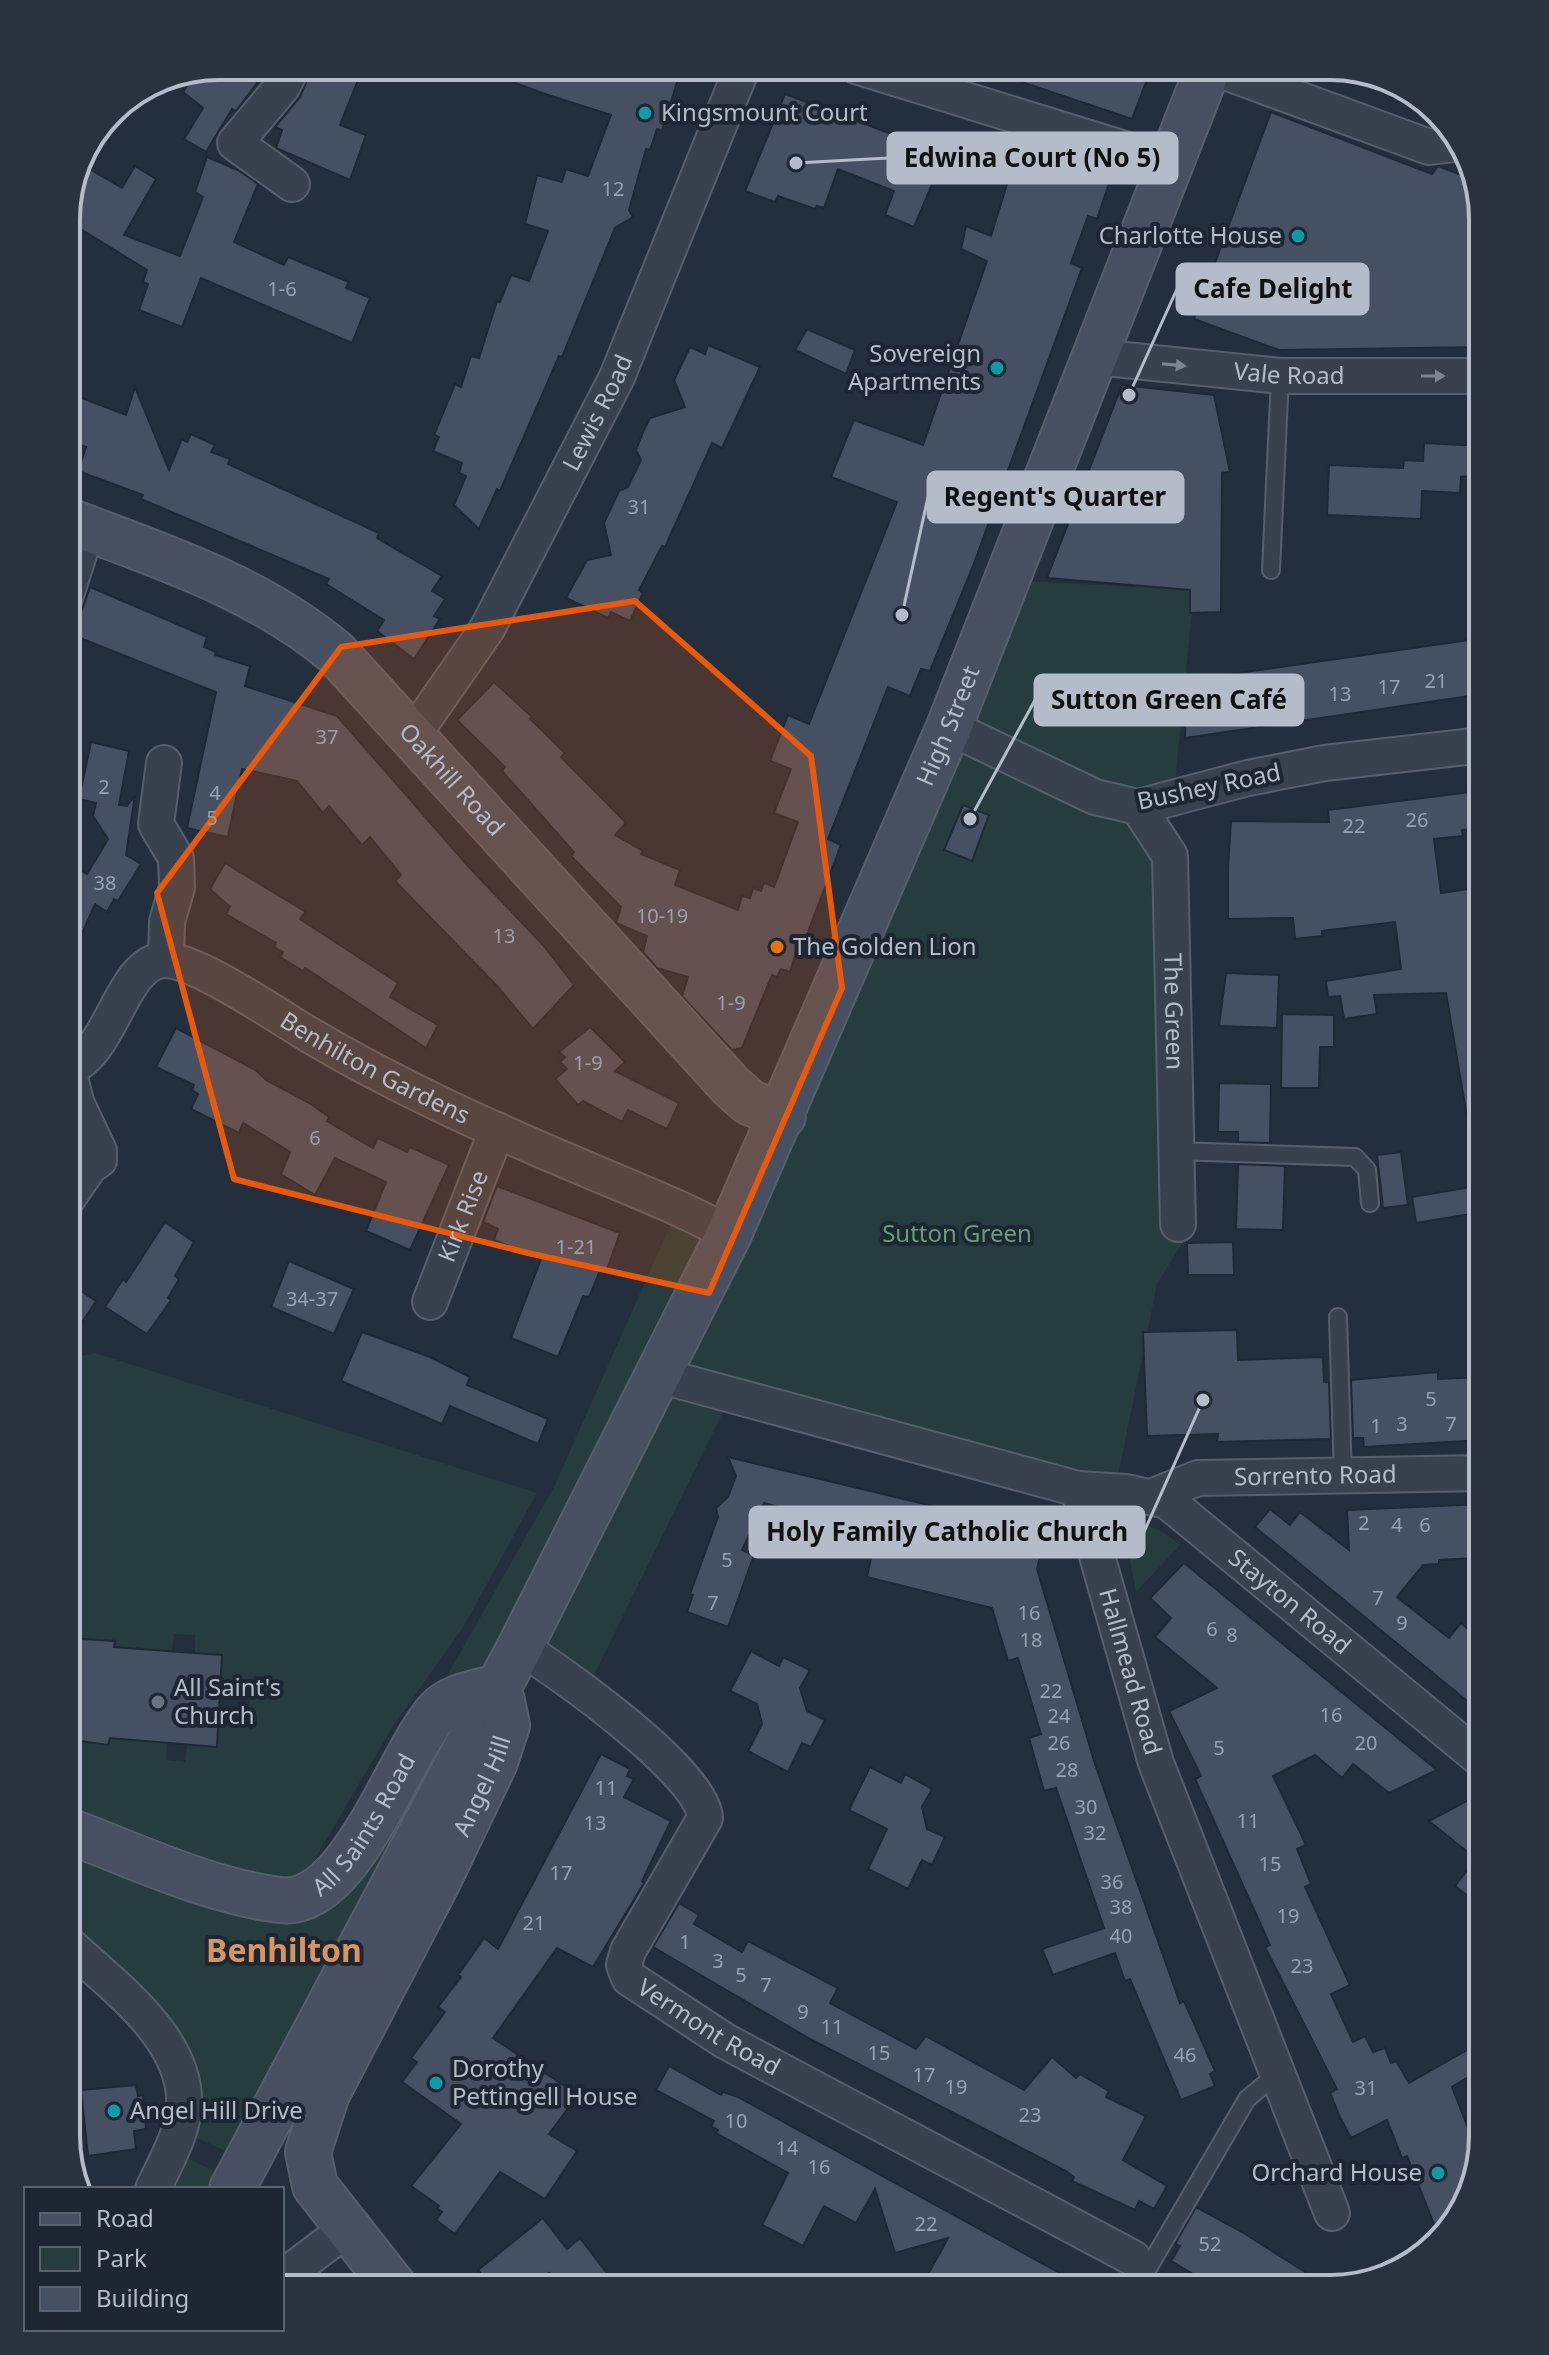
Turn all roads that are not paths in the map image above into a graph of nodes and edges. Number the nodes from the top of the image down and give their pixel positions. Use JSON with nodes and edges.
{"nodes":[{"id":1,"x":286,"y":80,"type":"edge"},
{"id":2,"x":737,"y":80,"type":"edge"},
{"id":3,"x":901,"y":80,"type":"edge"},
{"id":4,"x":1204,"y":80,"type":"edge"},
{"id":5,"x":1247,"y":80,"type":"edge"},
{"id":6,"x":1447,"y":145,"type":"edge"},
{"id":7,"x":1173,"y":164,"type":"junction"},
{"id":8,"x":292,"y":184,"type":"dead end"},
{"id":9,"x":1096,"y":357,"type":"junction"},
{"id":10,"x":1280,"y":376,"type":"junction"},
{"id":11,"x":1469,"y":376,"type":"edge"},
{"id":12,"x":81,"y":526,"type":"edge"},
{"id":13,"x":1271,"y":570,"type":"dead end"},
{"id":14,"x":949,"y":727,"type":"junction"},
{"id":15,"x":411,"y":738,"type":"junction"},
{"id":16,"x":1469,"y":747,"type":"edge"},
{"id":17,"x":164,"y":763,"type":"dead end"},
{"id":18,"x":1138,"y":807,"type":"junction"},
{"id":19,"x":166,"y":960,"type":"junction"},
{"id":20,"x":80,"y":1063,"type":"edge"},
{"id":21,"x":80,"y":1111,"type":"edge"},
{"id":22,"x":783,"y":1116,"type":"junction"},
{"id":23,"x":497,"y":1130,"type":"junction"},
{"id":24,"x":1176,"y":1151,"type":"junction"},
{"id":25,"x":80,"y":1181,"type":"edge"},
{"id":26,"x":1370,"y":1203,"type":"dead end"},
{"id":27,"x":1178,"y":1224,"type":"dead end"},
{"id":28,"x":729,"y":1234,"type":"junction"},
{"id":29,"x":430,"y":1302,"type":"dead end"},
{"id":30,"x":1338,"y":1317,"type":"dead end"},
{"id":31,"x":658,"y":1375,"type":"junction"},
{"id":32,"x":1469,"y":1474,"type":"edge"},
{"id":33,"x":1343,"y":1478,"type":"junction"},
{"id":34,"x":1078,"y":1489,"type":"junction"},
{"id":35,"x":1151,"y":1497,"type":"junction"},
{"id":36,"x":520,"y":1647,"type":"junction"},
{"id":37,"x":498,"y":1687,"type":"junction"},
{"id":38,"x":1469,"y":1749,"type":"edge"},
{"id":39,"x":80,"y":1835,"type":"edge"},
{"id":40,"x":80,"y":1955,"type":"edge"},
{"id":41,"x":1277,"y":2074,"type":"junction"},
{"id":42,"x":154,"y":2187,"type":"edge"},
{"id":43,"x":233,"y":2187,"type":"edge"},
{"id":44,"x":1332,"y":2213,"type":"dead end"},
{"id":45,"x":348,"y":2228,"type":"junction"},
{"id":46,"x":1135,"y":2274,"type":"edge"},
{"id":47,"x":286,"y":2275,"type":"edge"},
{"id":48,"x":385,"y":2275,"type":"edge"}],
"edges":[{"from":1,"to":8,"type":"street"},
{"from":2,"to":15,"type":"street","name":"Lewis Road"},
{"from":3,"to":7,"type":"street"},
{"from":4,"to":7,"type":"main road","name":"High Street"},
{"from":5,"to":6,"type":"street"},
{"from":7,"to":9,"type":"main road","name":"High Street"},
{"from":9,"to":10,"type":"street","name":"Vale Road","one_way":true},
{"from":9,"to":14,"type":"main road","name":"High Street"},
{"from":10,"to":11,"type":"street","name":"Vale Road","one_way":true},
{"from":10,"to":13,"type":"lane"},
{"from":12,"to":15,"type":"main road","name":"Oakhill Road"},
{"from":14,"to":18,"type":"street","name":"Bushey Road"},
{"from":14,"to":22,"type":"main road","name":"High Street"},
{"from":15,"to":22,"type":"main road","name":"Oakhill Road"},
{"from":16,"to":18,"type":"street","name":"Bushey Road"},
{"from":17,"to":19,"type":"street"},
{"from":18,"to":24,"type":"street","name":"The Green"},
{"from":19,"to":20,"type":"street"},
{"from":19,"to":23,"type":"street","name":"Benhilton Gardens"},
{"from":21,"to":25,"type":"street"},
{"from":22,"to":28,"type":"main road","name":"High Street"},
{"from":23,"to":28,"type":"street","name":"Benhilton Gardens"},
{"from":23,"to":29,"type":"street","name":"Kirk Rise"},
{"from":24,"to":26,"type":"lane"},
{"from":24,"to":27,"type":"street","name":"The Green"},
{"from":28,"to":31,"type":"main road","name":"High Street"},
{"from":30,"to":33,"type":"lane"},
{"from":31,"to":34,"type":"street"},
{"from":31,"to":36,"type":"main road","name":"High Street"},
{"from":32,"to":33,"type":"street","name":"Sorrento Road"},
{"from":33,"to":35,"type":"street","name":"Sorrento Road"},
{"from":34,"to":35,"type":"street","name":"Stayton Road"},
{"from":34,"to":41,"type":"street","name":"Hallmead Road"},
{"from":35,"to":38,"type":"street","name":"Stayton Road"},
{"from":36,"to":37,"type":"main road","name":"High Street"},
{"from":36,"to":46,"type":"street","name":"Vermont Road"},
{"from":37,"to":39,"type":"main road","name":"All Saints Road"},
{"from":37,"to":43,"type":"main road","name":"Angel Hill"},
{"from":37,"to":45,"type":"main road","name":"Angel Hill"},
{"from":40,"to":42,"type":"street"},
{"from":41,"to":44,"type":"street","name":"Hallmead Road"},
{"from":41,"to":46,"type":"lane"},
{"from":45,"to":47,"type":"street"},
{"from":45,"to":48,"type":"main road","name":"Angel Hill"}]}
